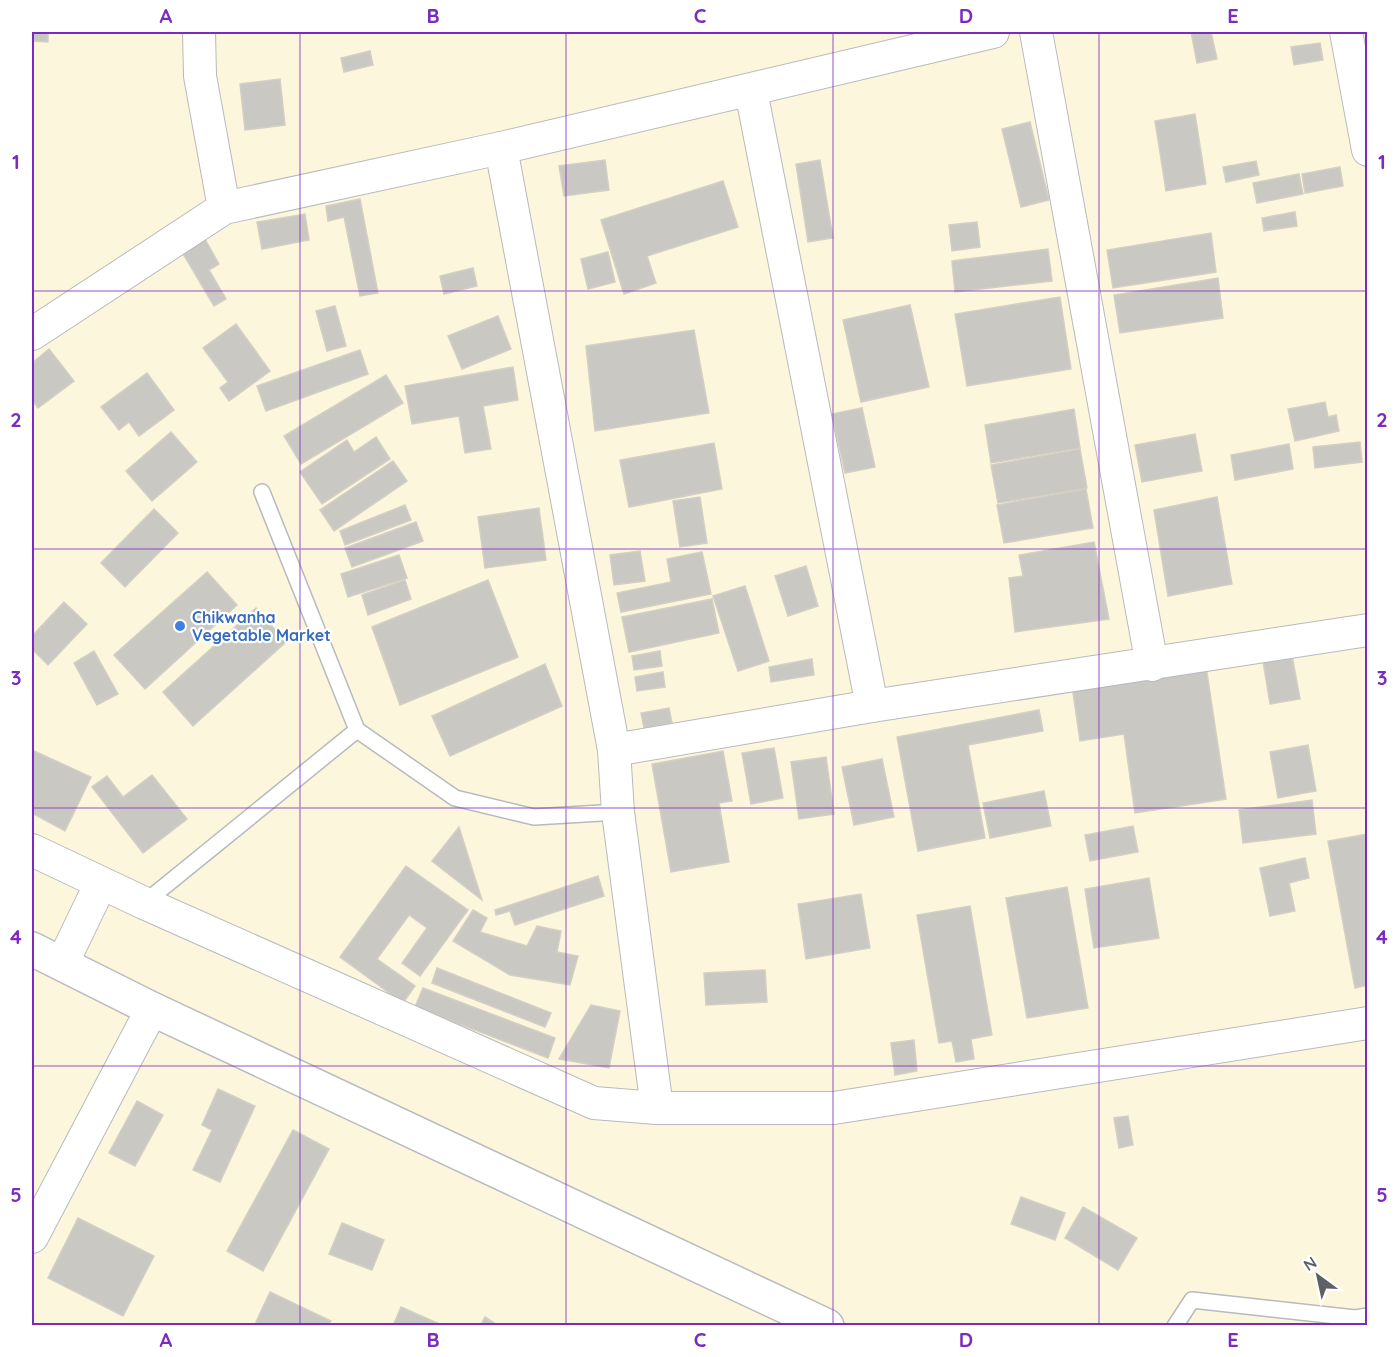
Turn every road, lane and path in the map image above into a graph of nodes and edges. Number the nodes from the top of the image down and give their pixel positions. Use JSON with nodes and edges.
{"nodes":[{"id":1,"x":199,"y":32,"type":"edge"},
{"id":2,"x":993,"y":32,"type":"edge"},
{"id":3,"x":1036,"y":32,"type":"edge"},
{"id":4,"x":1346,"y":32,"type":"edge"},
{"id":5,"x":751,"y":91,"type":"junction"},
{"id":6,"x":501,"y":148,"type":"junction"},
{"id":7,"x":1368,"y":150,"type":"edge"},
{"id":8,"x":225,"y":208,"type":"junction"},
{"id":9,"x":32,"y":334,"type":"edge"},
{"id":10,"x":262,"y":492,"type":"dead end"},
{"id":11,"x":1368,"y":630,"type":"edge"},
{"id":12,"x":1152,"y":665,"type":"junction"},
{"id":13,"x":872,"y":706,"type":"junction"},
{"id":14,"x":357,"y":730,"type":"junction"},
{"id":15,"x":614,"y":750,"type":"junction"},
{"id":16,"x":618,"y":812,"type":"junction"},
{"id":17,"x":32,"y":850,"type":"edge"},
{"id":18,"x":101,"y":883,"type":"junction"},
{"id":19,"x":144,"y":903,"type":"junction"},
{"id":20,"x":32,"y":949,"type":"edge"},
{"id":21,"x":62,"y":964,"type":"junction"},
{"id":22,"x":152,"y":1008,"type":"junction"},
{"id":23,"x":1368,"y":1023,"type":"edge"},
{"id":24,"x":657,"y":1108,"type":"junction"},
{"id":25,"x":32,"y":1237,"type":"edge"},
{"id":26,"x":1368,"y":1317,"type":"edge"},
{"id":27,"x":827,"y":1326,"type":"edge"},
{"id":28,"x":1175,"y":1326,"type":"edge"}],
"edges":[{"from":1,"to":8,"type":"street"},
{"from":2,"to":5,"type":"street"},
{"from":3,"to":12,"type":"street"},
{"from":4,"to":7,"type":"street"},
{"from":5,"to":6,"type":"street"},
{"from":5,"to":13,"type":"street"},
{"from":6,"to":8,"type":"street"},
{"from":6,"to":15,"type":"street"},
{"from":8,"to":9,"type":"street"},
{"from":10,"to":14,"type":"lane"},
{"from":11,"to":12,"type":"street"},
{"from":12,"to":13,"type":"street"},
{"from":13,"to":15,"type":"street"},
{"from":14,"to":16,"type":"lane"},
{"from":14,"to":19,"type":"lane"},
{"from":15,"to":16,"type":"street"},
{"from":16,"to":24,"type":"street"},
{"from":17,"to":18,"type":"street"},
{"from":18,"to":19,"type":"street"},
{"from":18,"to":21,"type":"street"},
{"from":19,"to":24,"type":"street"},
{"from":20,"to":21,"type":"street"},
{"from":21,"to":22,"type":"street"},
{"from":22,"to":25,"type":"street"},
{"from":22,"to":27,"type":"street"},
{"from":23,"to":24,"type":"street"},
{"from":26,"to":28,"type":"lane"}]}
